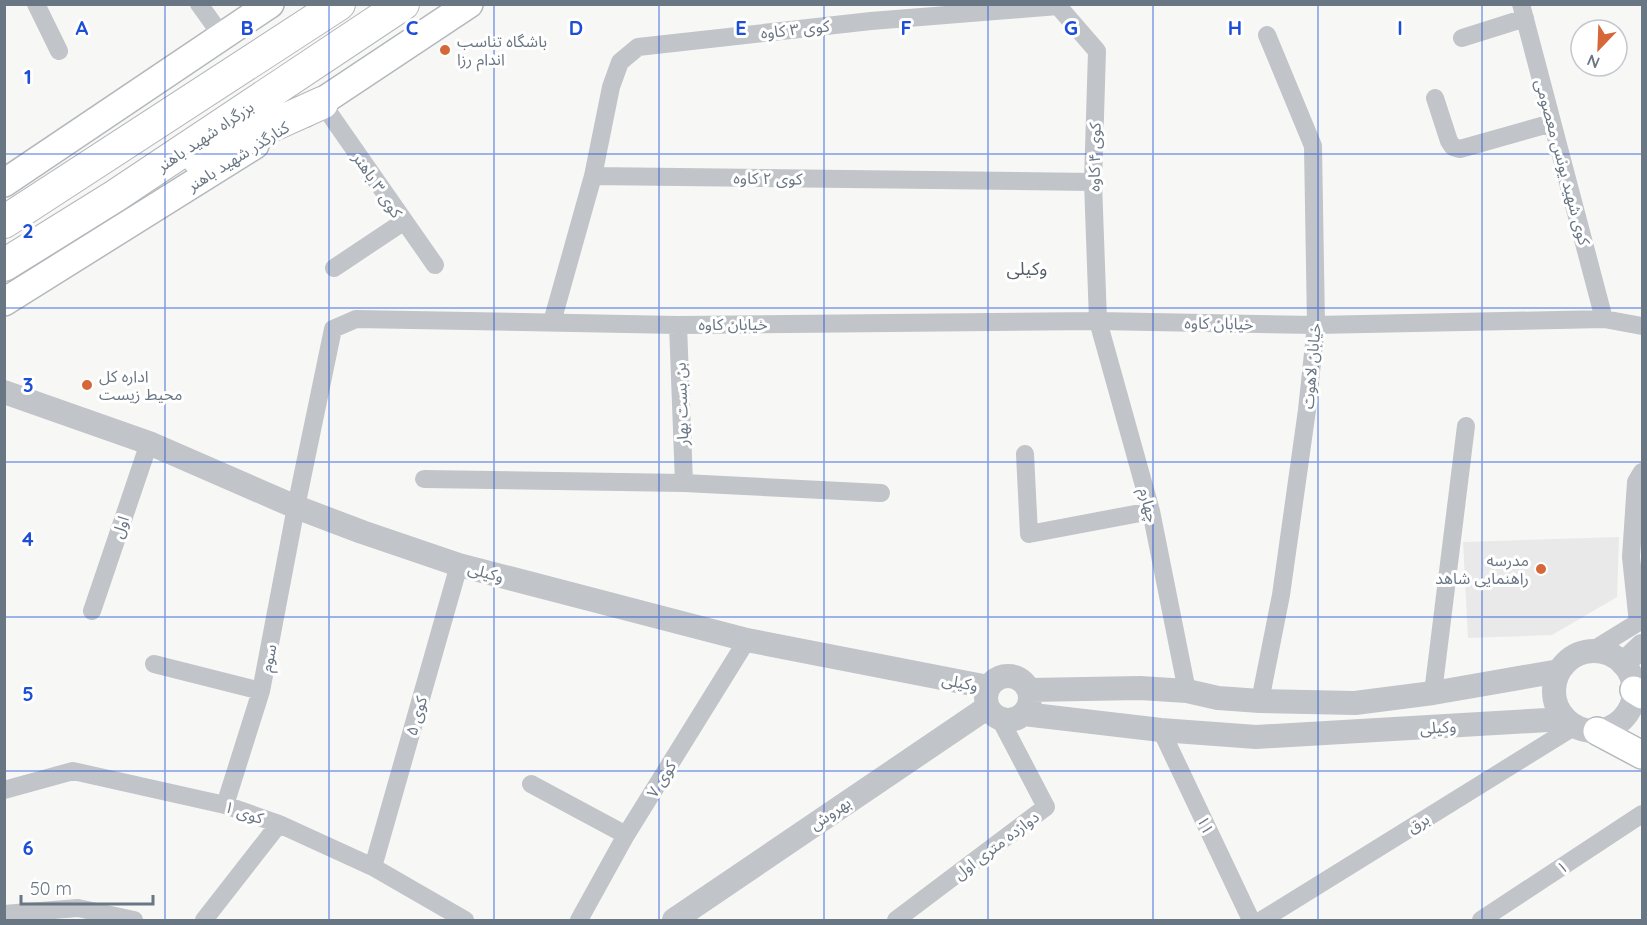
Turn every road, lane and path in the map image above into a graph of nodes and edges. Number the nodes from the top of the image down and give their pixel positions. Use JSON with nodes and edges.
{"nodes":[{"id":1,"x":36,"y":4,"type":"edge"},
{"id":2,"x":199,"y":4,"type":"edge"},
{"id":3,"x":270,"y":4,"type":"edge"},
{"id":4,"x":403,"y":4,"type":"edge"},
{"id":5,"x":469,"y":4,"type":"edge"},
{"id":6,"x":1058,"y":6,"type":"joint"},
{"id":7,"x":330,"y":9,"type":"edge"},
{"id":8,"x":1523,"y":11,"type":"edge"},
{"id":9,"x":869,"y":13,"type":"edge"},
{"id":10,"x":1267,"y":35,"type":"dead end"},
{"id":11,"x":222,"y":36,"type":"junction"},
{"id":12,"x":1462,"y":38,"type":"dead end"},
{"id":13,"x":59,"y":51,"type":"dead end"},
{"id":14,"x":1435,"y":98,"type":"dead end"},
{"id":15,"x":322,"y":103,"type":"junction"},
{"id":16,"x":1552,"y":123,"type":"junction"},
{"id":17,"x":594,"y":176,"type":"junction"},
{"id":18,"x":1093,"y":182,"type":"junction"},
{"id":19,"x":4,"y":183,"type":"edge"},
{"id":20,"x":115,"y":196,"type":"junction"},
{"id":21,"x":4,"y":222,"type":"edge"},
{"id":22,"x":403,"y":222,"type":"junction"},
{"id":23,"x":4,"y":265,"type":"edge"},
{"id":24,"x":435,"y":266,"type":"dead end"},
{"id":25,"x":334,"y":268,"type":"dead end"},
{"id":26,"x":4,"y":302,"type":"edge"},
{"id":27,"x":1604,"y":319,"type":"junction"},
{"id":28,"x":1098,"y":321,"type":"junction"},
{"id":29,"x":552,"y":322,"type":"junction"},
{"id":30,"x":678,"y":325,"type":"junction"},
{"id":31,"x":1316,"y":325,"type":"junction"},
{"id":32,"x":1642,"y":326,"type":"edge"},
{"id":33,"x":4,"y":392,"type":"edge"},
{"id":34,"x":1466,"y":426,"type":"dead end"},
{"id":35,"x":148,"y":443,"type":"junction"},
{"id":36,"x":1025,"y":454,"type":"dead end"},
{"id":37,"x":1642,"y":472,"type":"edge"},
{"id":38,"x":424,"y":479,"type":"dead end"},
{"id":39,"x":684,"y":483,"type":"junction"},
{"id":40,"x":881,"y":493,"type":"dead end"},
{"id":41,"x":296,"y":507,"type":"junction"},
{"id":42,"x":1151,"y":511,"type":"junction"},
{"id":43,"x":459,"y":564,"type":"junction"},
{"id":44,"x":92,"y":610,"type":"dead end"},
{"id":45,"x":1641,"y":630,"type":"edge"},
{"id":46,"x":747,"y":640,"type":"junction"},
{"id":47,"x":1590,"y":652,"type":"junction"},
{"id":48,"x":154,"y":664,"type":"dead end"},
{"id":49,"x":1559,"y":671,"type":"junction"},
{"id":50,"x":1635,"y":680,"type":"edge"},
{"id":51,"x":1029,"y":690,"type":"junction"},
{"id":52,"x":261,"y":691,"type":"junction"},
{"id":53,"x":1186,"y":691,"type":"junction"},
{"id":54,"x":1433,"y":693,"type":"junction"},
{"id":55,"x":1260,"y":701,"type":"junction"},
{"id":56,"x":992,"y":704,"type":"junction"},
{"id":57,"x":1024,"y":714,"type":"junction"},
{"id":58,"x":1579,"y":725,"type":"junction"},
{"id":59,"x":1161,"y":730,"type":"junction"},
{"id":60,"x":1642,"y":755,"type":"edge"},
{"id":61,"x":531,"y":784,"type":"dead end"},
{"id":62,"x":4,"y":790,"type":"edge"},
{"id":63,"x":225,"y":805,"type":"junction"},
{"id":64,"x":1642,"y":814,"type":"edge"},
{"id":65,"x":279,"y":824,"type":"junction"},
{"id":66,"x":626,"y":835,"type":"junction"},
{"id":67,"x":373,"y":867,"type":"junction"},
{"id":68,"x":4,"y":914,"type":"edge"},
{"id":69,"x":134,"y":921,"type":"edge"},
{"id":70,"x":204,"y":921,"type":"edge"},
{"id":71,"x":465,"y":921,"type":"edge"},
{"id":72,"x":579,"y":921,"type":"edge"},
{"id":73,"x":674,"y":921,"type":"edge"},
{"id":74,"x":896,"y":921,"type":"edge"},
{"id":75,"x":1251,"y":921,"type":"edge"},
{"id":76,"x":1262,"y":921,"type":"edge"},
{"id":77,"x":1481,"y":921,"type":"edge"}],
"edges":[{"from":1,"to":13,"type":"street"},
{"from":2,"to":11,"type":"street"},
{"from":3,"to":11,"type":"main road"},
{"from":4,"to":20,"type":"highway","name":"بزرگراه شهید باهنر"},
{"from":5,"to":15,"type":"main road","name":"کنارگذر شهید باهنر"},
{"from":6,"to":9,"type":"street","name":"کوی ۳ کاوه"},
{"from":6,"to":18,"type":"street","name":"کوی ۴ کاوه"},
{"from":7,"to":21,"type":"highway"},
{"from":8,"to":12,"type":"street"},
{"from":8,"to":16,"type":"street","name":"کوی شهید یونس معصومی"},
{"from":9,"to":17,"type":"street","name":"کوی ۳ کاوه"},
{"from":10,"to":31,"type":"street","name":"خیابان لاهوت"},
{"from":11,"to":19,"type":"main road"},
{"from":14,"to":16,"type":"street"},
{"from":15,"to":20,"type":"highway"},
{"from":15,"to":22,"type":"street","name":"کوی ۳ باهنر"},
{"from":15,"to":26,"type":"main road","name":"کنارگذر شهید باهنر"},
{"from":16,"to":27,"type":"street","name":"کوی شهید یونس معصومی"},
{"from":17,"to":18,"type":"street","name":"کوی ۲ کاوه"},
{"from":17,"to":29,"type":"street"},
{"from":18,"to":28,"type":"street","name":"کوی ۴ کاوه"},
{"from":20,"to":23,"type":"highway","name":"بزرگراه شهید باهنر"},
{"from":22,"to":24,"type":"street","name":"کوی ۳ باهنر"},
{"from":22,"to":25,"type":"street"},
{"from":27,"to":31,"type":"street","name":"خیابان کاوه"},
{"from":27,"to":32,"type":"street","name":"خیابان کاوه"},
{"from":28,"to":30,"type":"street","name":"خیابان کاوه"},
{"from":28,"to":31,"type":"street","name":"خیابان کاوه"},
{"from":28,"to":42,"type":"street","name":"چهارم"},
{"from":29,"to":30,"type":"street","name":"خیابان کاوه"},
{"from":29,"to":41,"type":"street","name":"خیابان کاوه"},
{"from":30,"to":39,"type":"street","name":"بن بست بهار"},
{"from":31,"to":55,"type":"street","name":"خیابان لاهوت"},
{"from":33,"to":35,"type":"street","name":"وکیلی"},
{"from":34,"to":54,"type":"street"},
{"from":35,"to":41,"type":"street","name":"وکیلی"},
{"from":35,"to":44,"type":"street","name":"اول"},
{"from":36,"to":42,"type":"street"},
{"from":37,"to":45,"type":"street"},
{"from":38,"to":39,"type":"street"},
{"from":39,"to":40,"type":"street"},
{"from":41,"to":43,"type":"street","name":"وکیلی"},
{"from":41,"to":52,"type":"street","name":"سوم"},
{"from":42,"to":53,"type":"street","name":"چهارم"},
{"from":43,"to":46,"type":"street","name":"وکیلی"},
{"from":43,"to":67,"type":"street","name":"کوی ۵"},
{"from":45,"to":47,"type":"street"},
{"from":45,"to":50,"type":"street"},
{"from":46,"to":56,"type":"street","name":"وکیلی"},
{"from":46,"to":66,"type":"street","name":"کوی ۷"},
{"from":47,"to":49,"type":"street"},
{"from":47,"to":50,"type":"street"},
{"from":48,"to":52,"type":"street"},
{"from":49,"to":54,"type":"street","name":"وکیلی"},
{"from":49,"to":58,"type":"street"},
{"from":50,"to":58,"type":"street"},
{"from":51,"to":53,"type":"street","name":"وکیلی"},
{"from":51,"to":56,"type":"street"},
{"from":51,"to":57,"type":"street"},
{"from":52,"to":63,"type":"street","name":"سوم"},
{"from":53,"to":55,"type":"street","name":"وکیلی"},
{"from":54,"to":55,"type":"street","name":"وکیلی"},
{"from":56,"to":57,"type":"street"},
{"from":56,"to":73,"type":"street","name":"بهروش"},
{"from":56,"to":74,"type":"street","name":"دوازده متری اول"},
{"from":57,"to":59,"type":"street","name":"وکیلی"},
{"from":58,"to":59,"type":"street","name":"وکیلی"},
{"from":58,"to":60,"type":"main road"},
{"from":58,"to":76,"type":"street","name":"برق"},
{"from":59,"to":75,"type":"street","name":"۱۱"},
{"from":61,"to":66,"type":"street"},
{"from":62,"to":63,"type":"street","name":"کوی ۱"},
{"from":63,"to":65,"type":"street","name":"کوی ۱"},
{"from":64,"to":77,"type":"street","name":"۱"},
{"from":65,"to":67,"type":"street","name":"کوی ۱"},
{"from":65,"to":70,"type":"street"},
{"from":66,"to":72,"type":"street","name":"کوی ۷"},
{"from":67,"to":71,"type":"street","name":"کوی ۱"},
{"from":68,"to":69,"type":"street"}]}
